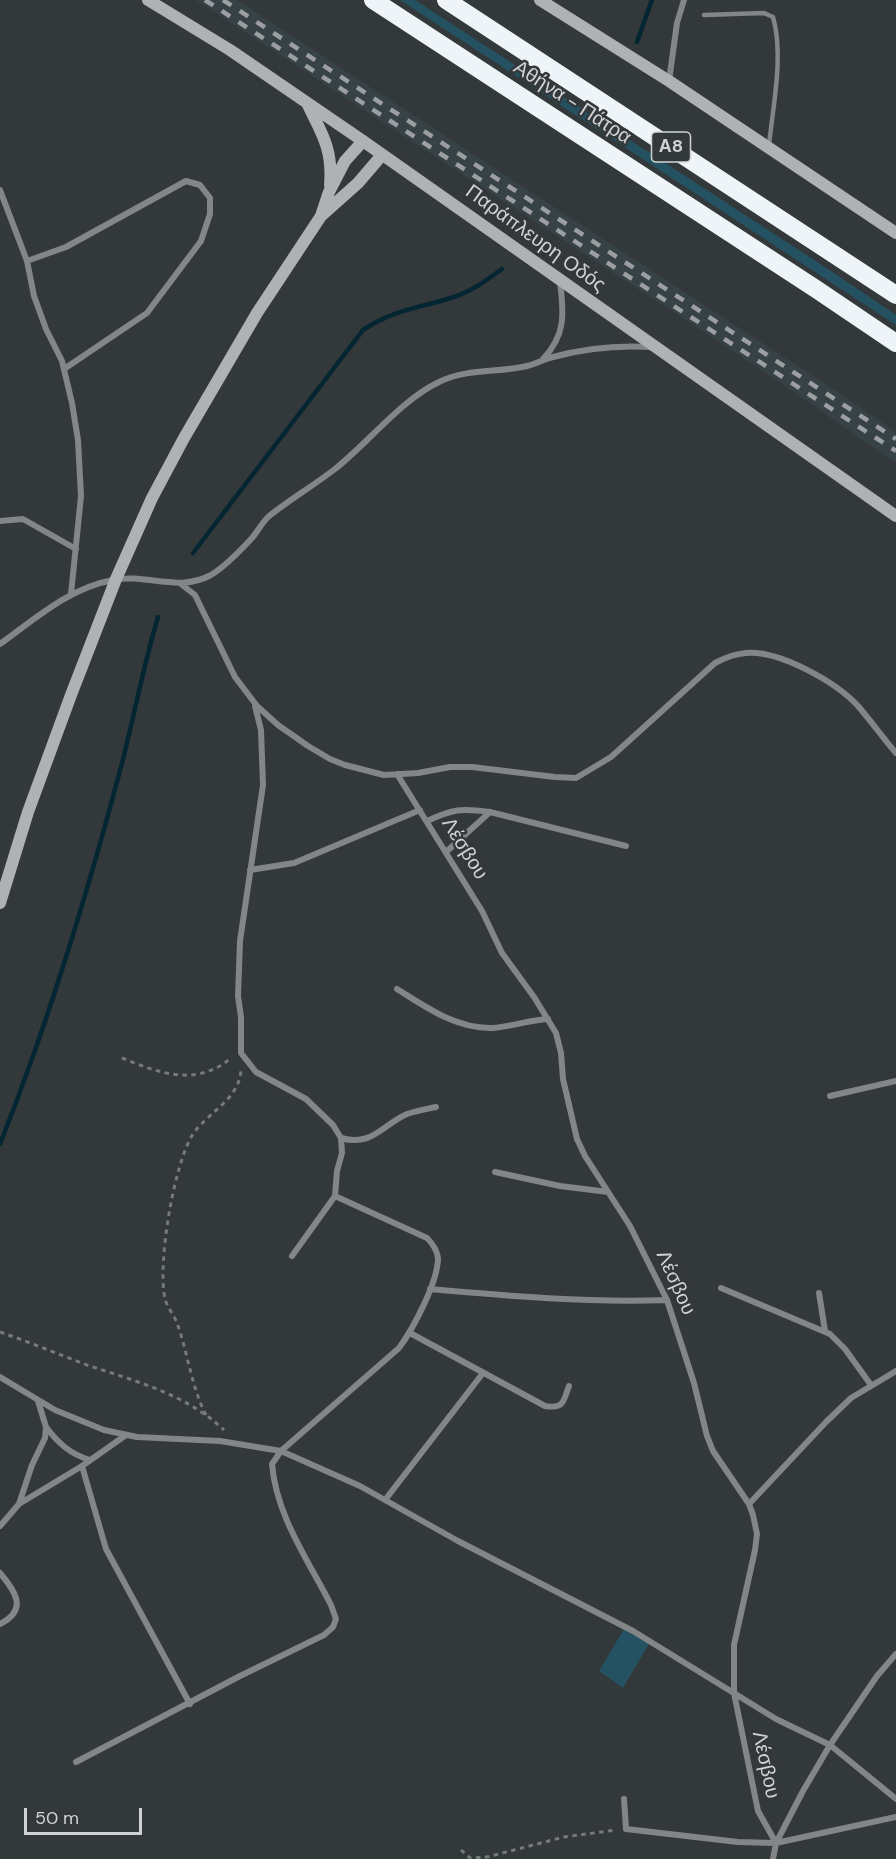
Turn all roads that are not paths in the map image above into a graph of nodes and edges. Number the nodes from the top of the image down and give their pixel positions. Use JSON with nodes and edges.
{"nodes":[{"id":1,"x":148,"y":0,"type":"edge"},
{"id":2,"x":373,"y":0,"type":"edge"},
{"id":3,"x":446,"y":0,"type":"edge"},
{"id":4,"x":540,"y":0,"type":"edge"},
{"id":5,"x":684,"y":0,"type":"edge"},
{"id":6,"x":704,"y":15,"type":"dead end"},
{"id":7,"x":669,"y":81,"type":"junction"},
{"id":8,"x":306,"y":102,"type":"junction"},
{"id":9,"x":363,"y":141,"type":"junction"},
{"id":10,"x":769,"y":147,"type":"junction"},
{"id":11,"x":382,"y":155,"type":"junction"},
{"id":12,"x":0,"y":190,"type":"edge"},
{"id":13,"x":329,"y":192,"type":"junction"},
{"id":14,"x":321,"y":216,"type":"junction"},
{"id":15,"x":896,"y":233,"type":"edge"},
{"id":16,"x":27,"y":261,"type":"junction"},
{"id":17,"x":560,"y":281,"type":"junction"},
{"id":18,"x":896,"y":295,"type":"edge"},
{"id":19,"x":896,"y":343,"type":"edge"},
{"id":20,"x":653,"y":347,"type":"junction"},
{"id":21,"x":541,"y":361,"type":"junction"},
{"id":22,"x":64,"y":369,"type":"junction"},
{"id":23,"x":896,"y":516,"type":"edge"},
{"id":24,"x":0,"y":521,"type":"edge"},
{"id":25,"x":76,"y":549,"type":"junction"},
{"id":26,"x":116,"y":579,"type":"junction"},
{"id":27,"x":181,"y":584,"type":"junction"},
{"id":28,"x":71,"y":594,"type":"junction"},
{"id":29,"x":0,"y":644,"type":"edge"},
{"id":30,"x":253,"y":700,"type":"junction"},
{"id":31,"x":896,"y":753,"type":"edge"},
{"id":32,"x":397,"y":774,"type":"junction"},
{"id":33,"x":420,"y":810,"type":"junction"},
{"id":34,"x":490,"y":812,"type":"junction"},
{"id":35,"x":427,"y":821,"type":"junction"},
{"id":36,"x":626,"y":846,"type":"dead end"},
{"id":37,"x":446,"y":852,"type":"junction"},
{"id":38,"x":250,"y":870,"type":"junction"},
{"id":39,"x":0,"y":903,"type":"edge"},
{"id":40,"x":397,"y":989,"type":"dead end"},
{"id":41,"x":548,"y":1019,"type":"junction"},
{"id":42,"x":896,"y":1081,"type":"edge"},
{"id":43,"x":830,"y":1096,"type":"dead end"},
{"id":44,"x":436,"y":1107,"type":"dead end"},
{"id":45,"x":342,"y":1138,"type":"junction"},
{"id":46,"x":495,"y":1172,"type":"dead end"},
{"id":47,"x":608,"y":1192,"type":"junction"},
{"id":48,"x":335,"y":1196,"type":"junction"},
{"id":49,"x":292,"y":1256,"type":"dead end"},
{"id":50,"x":721,"y":1288,"type":"dead end"},
{"id":51,"x":430,"y":1289,"type":"junction"},
{"id":52,"x":819,"y":1293,"type":"dead end"},
{"id":53,"x":667,"y":1300,"type":"junction"},
{"id":54,"x":825,"y":1331,"type":"junction"},
{"id":55,"x":410,"y":1333,"type":"junction"},
{"id":56,"x":896,"y":1371,"type":"edge"},
{"id":57,"x":483,"y":1373,"type":"junction"},
{"id":58,"x":0,"y":1377,"type":"edge"},
{"id":59,"x":871,"y":1385,"type":"junction"},
{"id":60,"x":569,"y":1386,"type":"dead end"},
{"id":61,"x":38,"y":1400,"type":"junction"},
{"id":62,"x":46,"y":1427,"type":"junction"},
{"id":63,"x":126,"y":1435,"type":"junction"},
{"id":64,"x":281,"y":1451,"type":"junction"},
{"id":65,"x":90,"y":1460,"type":"junction"},
{"id":66,"x":82,"y":1466,"type":"junction"},
{"id":67,"x":385,"y":1500,"type":"junction"},
{"id":68,"x":19,"y":1504,"type":"junction"},
{"id":69,"x":749,"y":1504,"type":"junction"},
{"id":70,"x":0,"y":1526,"type":"edge"},
{"id":71,"x":0,"y":1573,"type":"edge"},
{"id":72,"x":0,"y":1624,"type":"edge"},
{"id":73,"x":896,"y":1654,"type":"edge"},
{"id":74,"x":734,"y":1694,"type":"junction"},
{"id":75,"x":190,"y":1704,"type":"junction"},
{"id":76,"x":830,"y":1745,"type":"junction"},
{"id":77,"x":76,"y":1761,"type":"dead end"},
{"id":78,"x":624,"y":1799,"type":"dead end"},
{"id":79,"x":896,"y":1799,"type":"edge"},
{"id":80,"x":896,"y":1817,"type":"edge"},
{"id":81,"x":776,"y":1843,"type":"junction"},
{"id":82,"x":773,"y":1859,"type":"edge"}],
"edges":[{"from":1,"to":8,"type":"street","name":"Παράπλευρη Οδός"},
{"from":2,"to":19,"type":"highway","name":"Αθήνα - Πάτρα","number":"Α8"},
{"from":3,"to":18,"type":"highway","name":"Αθήνα - Πάτρα","number":"Α8"},
{"from":4,"to":7,"type":"street"},
{"from":5,"to":7,"type":"street"},
{"from":6,"to":10,"type":"lane"},
{"from":7,"to":10,"type":"street"},
{"from":8,"to":9,"type":"street","name":"Παράπλευρη Οδός"},
{"from":8,"to":13,"type":"street"},
{"from":9,"to":11,"type":"street","name":"Παράπλευρη Οδός"},
{"from":9,"to":13,"type":"street"},
{"from":10,"to":15,"type":"street"},
{"from":11,"to":14,"type":"street"},
{"from":11,"to":17,"type":"street","name":"Παράπλευρη Οδός"},
{"from":12,"to":16,"type":"street"},
{"from":13,"to":14,"type":"street"},
{"from":14,"to":26,"type":"street"},
{"from":16,"to":22,"type":"street"},
{"from":16,"to":22,"type":"street"},
{"from":17,"to":20,"type":"street","name":"Παράπλευρη Οδός"},
{"from":17,"to":21,"type":"street"},
{"from":20,"to":21,"type":"street"},
{"from":20,"to":23,"type":"street","name":"Παράπλευρη Οδός"},
{"from":21,"to":27,"type":"street"},
{"from":22,"to":25,"type":"street"},
{"from":24,"to":25,"type":"street"},
{"from":25,"to":28,"type":"street"},
{"from":26,"to":27,"type":"street"},
{"from":26,"to":28,"type":"street"},
{"from":26,"to":39,"type":"street"},
{"from":27,"to":30,"type":"street"},
{"from":28,"to":29,"type":"street"},
{"from":30,"to":32,"type":"street"},
{"from":30,"to":38,"type":"street"},
{"from":31,"to":32,"type":"street"},
{"from":32,"to":33,"type":"street","name":"Λέσβου"},
{"from":33,"to":35,"type":"street","name":"Λέσβου"},
{"from":33,"to":38,"type":"street"},
{"from":34,"to":35,"type":"street"},
{"from":34,"to":36,"type":"street"},
{"from":34,"to":37,"type":"street"},
{"from":35,"to":37,"type":"street","name":"Λέσβου"},
{"from":37,"to":41,"type":"street","name":"Λέσβου"},
{"from":38,"to":45,"type":"street"},
{"from":40,"to":41,"type":"street"},
{"from":41,"to":47,"type":"street","name":"Λέσβου"},
{"from":42,"to":43,"type":"street"},
{"from":44,"to":45,"type":"street"},
{"from":45,"to":48,"type":"street"},
{"from":46,"to":47,"type":"street"},
{"from":47,"to":53,"type":"street","name":"Λέσβου"},
{"from":48,"to":49,"type":"street"},
{"from":48,"to":51,"type":"street"},
{"from":50,"to":54,"type":"street"},
{"from":51,"to":53,"type":"street"},
{"from":51,"to":55,"type":"street"},
{"from":52,"to":54,"type":"street"},
{"from":53,"to":69,"type":"street","name":"Λέσβου"},
{"from":54,"to":59,"type":"street"},
{"from":55,"to":57,"type":"street"},
{"from":55,"to":64,"type":"street"},
{"from":56,"to":59,"type":"street"},
{"from":57,"to":60,"type":"street"},
{"from":57,"to":67,"type":"street"},
{"from":58,"to":61,"type":"street"},
{"from":59,"to":69,"type":"street"},
{"from":61,"to":62,"type":"street"},
{"from":61,"to":63,"type":"street"},
{"from":62,"to":65,"type":"street"},
{"from":62,"to":68,"type":"street"},
{"from":63,"to":64,"type":"street"},
{"from":63,"to":65,"type":"street"},
{"from":64,"to":67,"type":"street"},
{"from":64,"to":75,"type":"street"},
{"from":65,"to":66,"type":"street"},
{"from":66,"to":68,"type":"street"},
{"from":66,"to":75,"type":"street"},
{"from":67,"to":74,"type":"street"},
{"from":68,"to":70,"type":"street"},
{"from":69,"to":74,"type":"street","name":"Λέσβου"},
{"from":71,"to":72,"type":"street"},
{"from":73,"to":76,"type":"street"},
{"from":74,"to":76,"type":"street"},
{"from":74,"to":81,"type":"street","name":"Λέσβου"},
{"from":75,"to":77,"type":"street"},
{"from":76,"to":79,"type":"street"},
{"from":76,"to":81,"type":"street"},
{"from":78,"to":81,"type":"street"},
{"from":80,"to":81,"type":"street"},
{"from":81,"to":82,"type":"street"}]}
